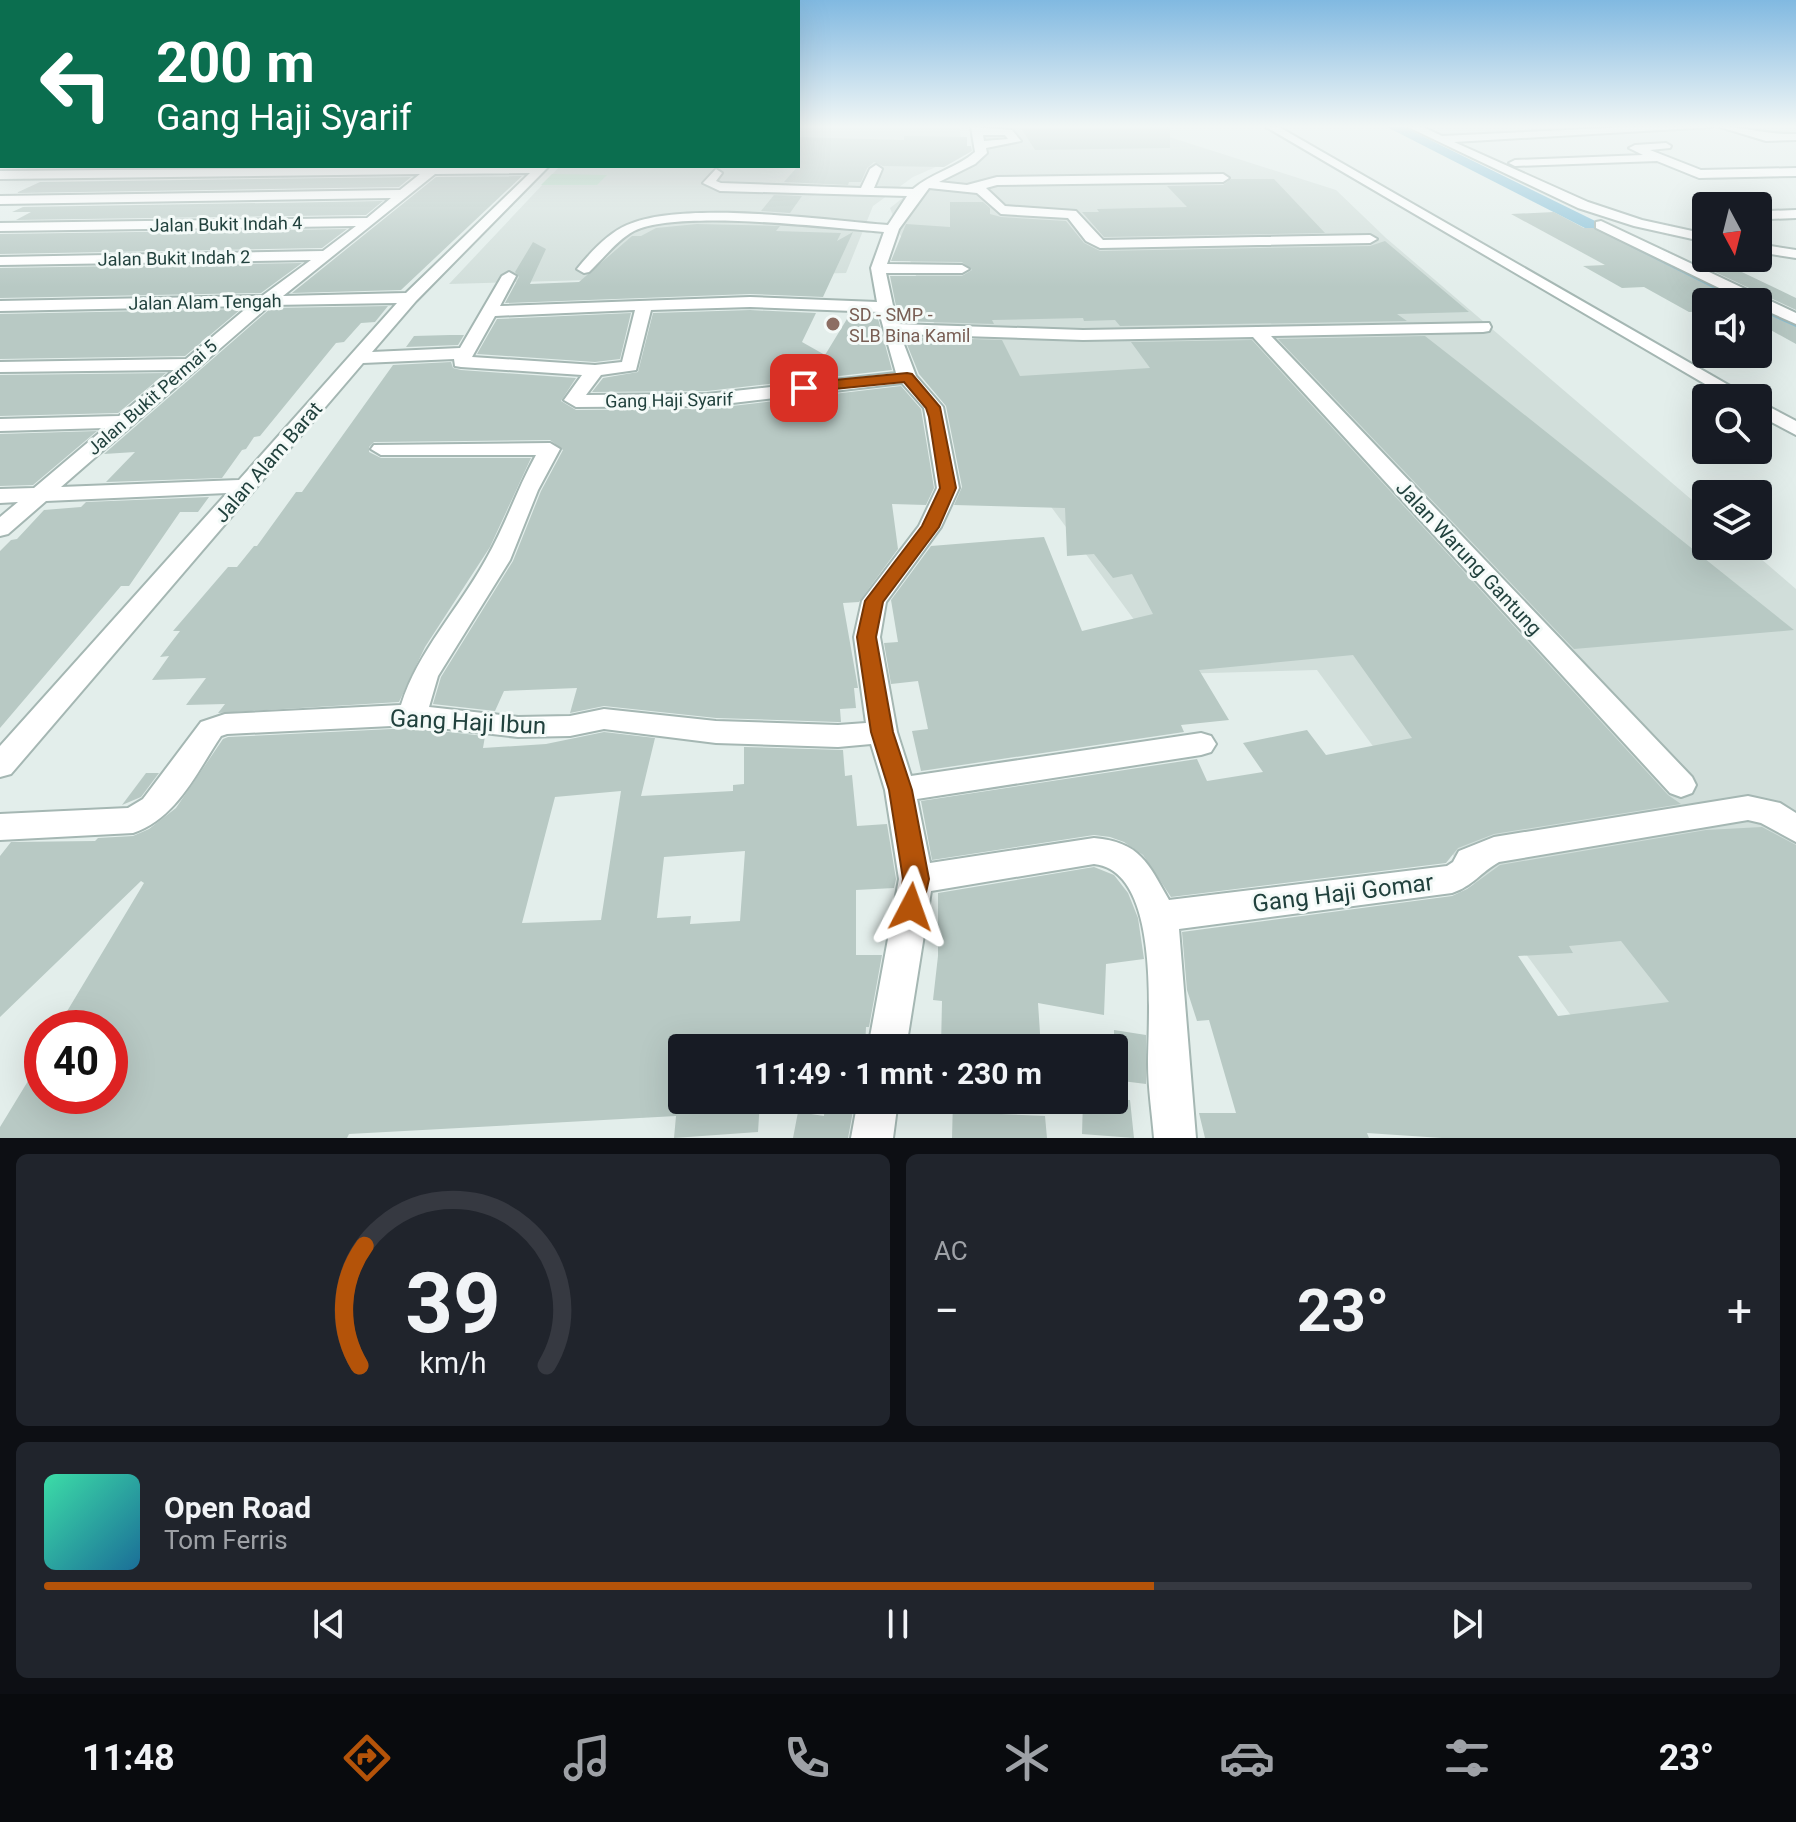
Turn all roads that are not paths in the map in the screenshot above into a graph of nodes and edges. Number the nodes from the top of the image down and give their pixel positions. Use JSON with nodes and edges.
{"nodes":[{"id":1,"x":162,"y":180,"type":"edge"},
{"id":2,"x":420,"y":180,"type":"edge"},
{"id":3,"x":529,"y":180,"type":"edge"},
{"id":4,"x":711,"y":180,"type":"edge"},
{"id":5,"x":871,"y":180,"type":"edge"},
{"id":6,"x":936,"y":180,"type":"edge"},
{"id":7,"x":1064,"y":180,"type":"edge"},
{"id":8,"x":1363,"y":180,"type":"edge"},
{"id":9,"x":1529,"y":180,"type":"edge"},
{"id":10,"x":922,"y":188,"type":"junction"},
{"id":11,"x":969,"y":188,"type":"junction"},
{"id":12,"x":866,"y":191,"type":"junction"},
{"id":13,"x":403,"y":194,"type":"junction"},
{"id":14,"x":131,"y":198,"type":"junction"},
{"id":15,"x":0,"y":200,"type":"edge"},
{"id":16,"x":1796,"y":214,"type":"edge"},
{"id":17,"x":1772,"y":215,"type":"edge"},
{"id":18,"x":370,"y":222,"type":"junction"},
{"id":19,"x":1639,"y":223,"type":"junction"},
{"id":20,"x":82,"y":226,"type":"junction"},
{"id":21,"x":0,"y":227,"type":"edge"},
{"id":22,"x":892,"y":229,"type":"junction"},
{"id":23,"x":1692,"y":235,"type":"edge"},
{"id":24,"x":1370,"y":239,"type":"dead end"},
{"id":25,"x":1772,"y":250,"type":"edge"},
{"id":26,"x":1796,"y":254,"type":"edge"},
{"id":27,"x":326,"y":255,"type":"junction"},
{"id":28,"x":0,"y":261,"type":"edge"},
{"id":29,"x":23,"y":261,"type":"junction"},
{"id":30,"x":878,"y":268,"type":"junction"},
{"id":31,"x":584,"y":269,"type":"dead end"},
{"id":32,"x":962,"y":269,"type":"dead end"},
{"id":33,"x":0,"y":274,"type":"edge"},
{"id":34,"x":509,"y":276,"type":"dead end"},
{"id":35,"x":410,"y":298,"type":"junction"},
{"id":36,"x":266,"y":300,"type":"junction"},
{"id":37,"x":644,"y":305,"type":"junction"},
{"id":38,"x":0,"y":306,"type":"edge"},
{"id":39,"x":489,"y":311,"type":"junction"},
{"id":40,"x":888,"y":318,"type":"junction"},
{"id":41,"x":1796,"y":319,"type":"edge"},
{"id":42,"x":1483,"y":327,"type":"dead end"},
{"id":43,"x":1258,"y":332,"type":"junction"},
{"id":44,"x":468,"y":353,"type":"junction"},
{"id":45,"x":358,"y":358,"type":"junction"},
{"id":46,"x":189,"y":364,"type":"junction"},
{"id":47,"x":0,"y":367,"type":"edge"},
{"id":48,"x":595,"y":370,"type":"junction"},
{"id":49,"x":907,"y":377,"type":"junction"},
{"id":50,"x":1718,"y":384,"type":"edge"},
{"id":51,"x":1772,"y":415,"type":"edge"},
{"id":52,"x":120,"y":422,"type":"junction"},
{"id":53,"x":0,"y":425,"type":"edge"},
{"id":54,"x":1796,"y":429,"type":"edge"},
{"id":55,"x":381,"y":449,"type":"dead end"},
{"id":56,"x":247,"y":486,"type":"junction"},
{"id":57,"x":39,"y":495,"type":"junction"},
{"id":58,"x":0,"y":496,"type":"edge"},
{"id":59,"x":0,"y":529,"type":"edge"},
{"id":60,"x":412,"y":715,"type":"junction"},
{"id":61,"x":882,"y":732,"type":"junction"},
{"id":62,"x":1201,"y":744,"type":"dead end"},
{"id":63,"x":0,"y":766,"type":"edge"},
{"id":64,"x":1681,"y":785,"type":"dead end"},
{"id":65,"x":900,"y":790,"type":"junction"},
{"id":66,"x":1792,"y":825,"type":"edge"},
{"id":67,"x":0,"y":827,"type":"edge"},
{"id":68,"x":916,"y":879,"type":"junction"},
{"id":69,"x":1160,"y":916,"type":"junction"},
{"id":70,"x":889,"y":1034,"type":"edge"},
{"id":71,"x":876,"y":1114,"type":"edge"},
{"id":72,"x":872,"y":1138,"type":"edge"},
{"id":73,"x":1175,"y":1138,"type":"edge"}],
"edges":[{"from":1,"to":14,"type":"street"},
{"from":2,"to":13,"type":"street","name":"Jalan Bukit Permai 5"},
{"from":3,"to":35,"type":"street","name":"Jalan Alam Barat"},
{"from":4,"to":12,"type":"street"},
{"from":5,"to":12,"type":"street"},
{"from":6,"to":10,"type":"street"},
{"from":7,"to":11,"type":"street"},
{"from":8,"to":50,"type":"street"},
{"from":9,"to":19,"type":"street"},
{"from":10,"to":11,"type":"street"},
{"from":10,"to":12,"type":"street"},
{"from":10,"to":22,"type":"street"},
{"from":11,"to":24,"type":"street"},
{"from":13,"to":14,"type":"street"},
{"from":13,"to":18,"type":"street","name":"Jalan Bukit Permai 5"},
{"from":14,"to":15,"type":"street"},
{"from":14,"to":20,"type":"street"},
{"from":16,"to":17,"type":"street"},
{"from":18,"to":20,"type":"street","name":"Jalan Bukit Indah 4"},
{"from":18,"to":27,"type":"street","name":"Jalan Bukit Permai 5"},
{"from":19,"to":23,"type":"street"},
{"from":19,"to":41,"type":"street"},
{"from":20,"to":21,"type":"street","name":"Jalan Bukit Indah 4"},
{"from":20,"to":29,"type":"street"},
{"from":22,"to":30,"type":"street"},
{"from":22,"to":31,"type":"street"},
{"from":25,"to":26,"type":"street"},
{"from":27,"to":29,"type":"street","name":"Jalan Bukit Indah 2"},
{"from":27,"to":36,"type":"street","name":"Jalan Bukit Permai 5"},
{"from":28,"to":29,"type":"street","name":"Jalan Bukit Indah 2"},
{"from":29,"to":33,"type":"street"},
{"from":30,"to":32,"type":"street"},
{"from":30,"to":40,"type":"street"},
{"from":34,"to":39,"type":"street"},
{"from":35,"to":36,"type":"street","name":"Jalan Alam Tengah"},
{"from":35,"to":45,"type":"street","name":"Jalan Alam Barat"},
{"from":36,"to":38,"type":"street","name":"Jalan Alam Tengah"},
{"from":36,"to":46,"type":"street","name":"Jalan Bukit Permai 5"},
{"from":37,"to":39,"type":"street"},
{"from":37,"to":40,"type":"street"},
{"from":37,"to":48,"type":"street"},
{"from":39,"to":44,"type":"street"},
{"from":40,"to":43,"type":"street"},
{"from":40,"to":49,"type":"street"},
{"from":42,"to":43,"type":"street"},
{"from":43,"to":64,"type":"street","name":"Jalan Warung Gantung"},
{"from":44,"to":45,"type":"street"},
{"from":44,"to":48,"type":"street"},
{"from":45,"to":56,"type":"street","name":"Jalan Alam Barat"},
{"from":46,"to":47,"type":"street"},
{"from":46,"to":52,"type":"street","name":"Jalan Bukit Permai 5"},
{"from":48,"to":49,"type":"street","name":"Gang Haji Syarif"},
{"from":49,"to":61,"type":"street"},
{"from":51,"to":54,"type":"street"},
{"from":52,"to":53,"type":"street"},
{"from":52,"to":57,"type":"street","name":"Jalan Bukit Permai 5"},
{"from":55,"to":60,"type":"street"},
{"from":56,"to":57,"type":"street"},
{"from":56,"to":63,"type":"street","name":"Jalan Alam Barat"},
{"from":57,"to":58,"type":"street"},
{"from":57,"to":59,"type":"street","name":"Jalan Bukit Permai 5"},
{"from":60,"to":61,"type":"street","name":"Gang Haji Ibun"},
{"from":60,"to":67,"type":"street","name":"Gang Haji Ibun"},
{"from":61,"to":65,"type":"street"},
{"from":62,"to":65,"type":"street"},
{"from":65,"to":68,"type":"street"},
{"from":66,"to":69,"type":"street","name":"Gang Haji Gomar"},
{"from":68,"to":69,"type":"street"},
{"from":68,"to":70,"type":"street"},
{"from":69,"to":73,"type":"street"},
{"from":71,"to":72,"type":"street"}]}
